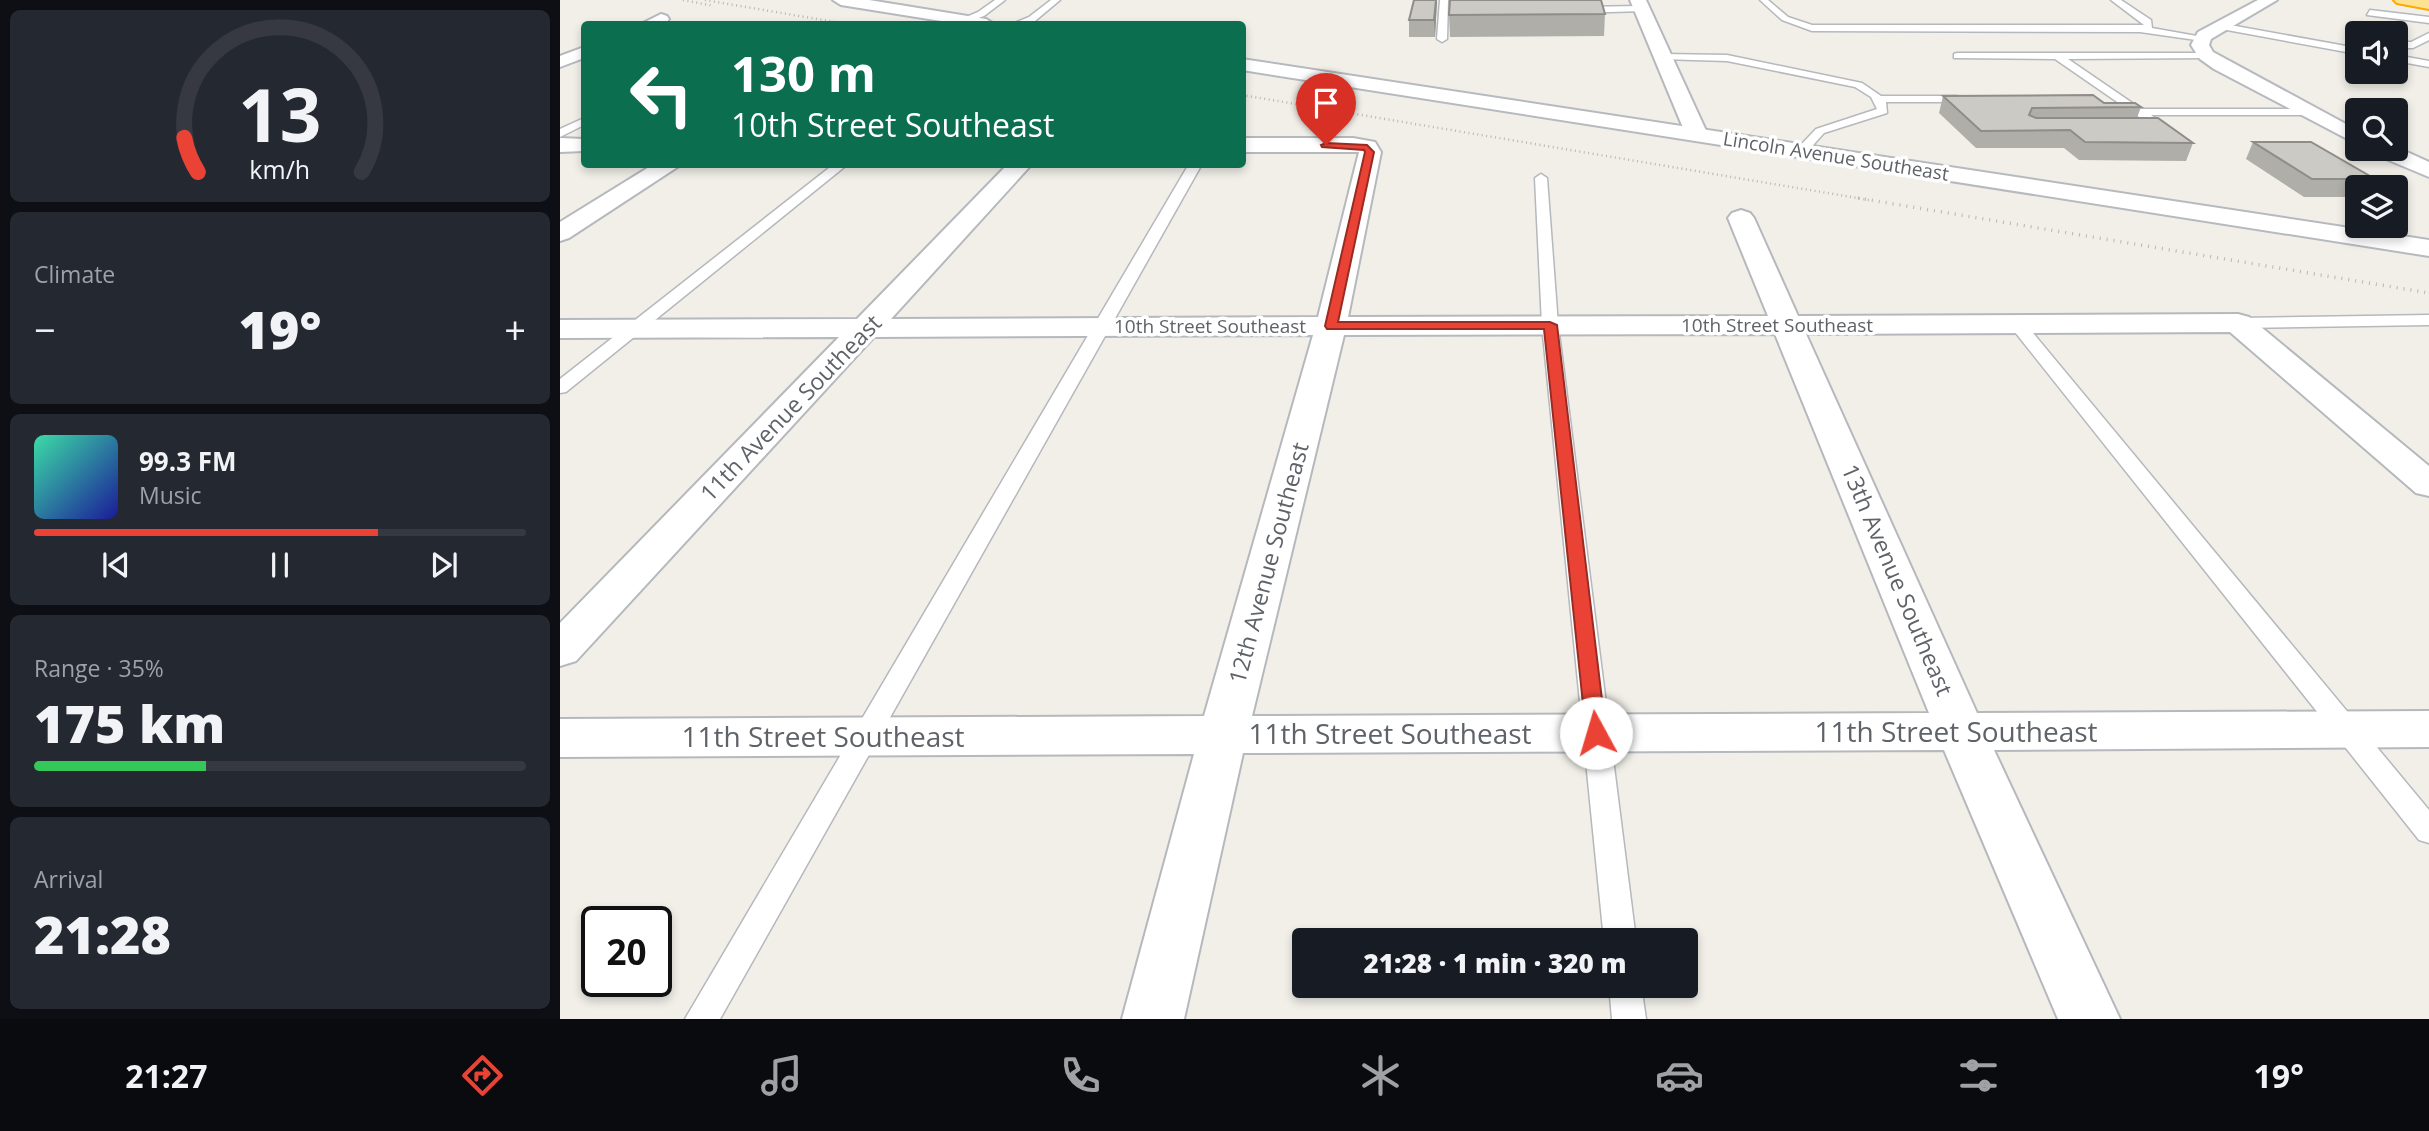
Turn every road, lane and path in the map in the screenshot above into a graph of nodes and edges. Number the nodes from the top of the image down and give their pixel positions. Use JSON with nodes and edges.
{"nodes":[{"id":1,"x":841,"y":0,"type":"edge"},
{"id":2,"x":1001,"y":0,"type":"edge"},
{"id":3,"x":1056,"y":0,"type":"edge"},
{"id":4,"x":1764,"y":0,"type":"edge"},
{"id":5,"x":2115,"y":0,"type":"edge"},
{"id":6,"x":2402,"y":0,"type":"edge"},
{"id":7,"x":2230,"y":1,"type":"edge"},
{"id":8,"x":2263,"y":3,"type":"edge"},
{"id":9,"x":2429,"y":4,"type":"edge"},
{"id":10,"x":1444,"y":5,"type":"edge"},
{"id":11,"x":1640,"y":5,"type":"edge"},
{"id":12,"x":1457,"y":10,"type":"edge"},
{"id":13,"x":1568,"y":10,"type":"edge"},
{"id":14,"x":2370,"y":13,"type":"dead end"},
{"id":15,"x":2429,"y":20,"type":"edge"},
{"id":16,"x":961,"y":21,"type":"joint"},
{"id":17,"x":1026,"y":21,"type":"edge"},
{"id":18,"x":2219,"y":26,"type":"junction"},
{"id":19,"x":2140,"y":29,"type":"junction"},
{"id":20,"x":2429,"y":36,"type":"edge"},
{"id":21,"x":2345,"y":37,"type":"edge"},
{"id":22,"x":1442,"y":39,"type":"dead end"},
{"id":23,"x":2345,"y":39,"type":"edge"},
{"id":24,"x":560,"y":45,"type":"edge"},
{"id":25,"x":581,"y":45,"type":"edge"},
{"id":26,"x":2408,"y":45,"type":"edge"},
{"id":27,"x":2408,"y":46,"type":"edge"},
{"id":28,"x":2429,"y":46,"type":"edge"},
{"id":29,"x":2205,"y":47,"type":"junction"},
{"id":30,"x":2345,"y":49,"type":"edge"},
{"id":31,"x":581,"y":53,"type":"edge"},
{"id":32,"x":1957,"y":56,"type":"dead end"},
{"id":33,"x":2057,"y":56,"type":"junction"},
{"id":34,"x":1663,"y":57,"type":"junction"},
{"id":35,"x":2408,"y":60,"type":"edge"},
{"id":36,"x":560,"y":62,"type":"edge"},
{"id":37,"x":2429,"y":64,"type":"edge"},
{"id":38,"x":1246,"y":65,"type":"edge"},
{"id":39,"x":1880,"y":99,"type":"junction"},
{"id":40,"x":1957,"y":99,"type":"edge"},
{"id":41,"x":2141,"y":112,"type":"junction"},
{"id":42,"x":2308,"y":112,"type":"junction"},
{"id":43,"x":581,"y":123,"type":"edge"},
{"id":44,"x":2137,"y":130,"type":"edge"},
{"id":45,"x":2345,"y":132,"type":"edge"},
{"id":46,"x":560,"y":134,"type":"edge"},
{"id":47,"x":1697,"y":135,"type":"junction"},
{"id":48,"x":560,"y":145,"type":"edge"},
{"id":49,"x":581,"y":145,"type":"edge"},
{"id":50,"x":1246,"y":145,"type":"edge"},
{"id":51,"x":1801,"y":151,"type":"junction"},
{"id":52,"x":2408,"y":161,"type":"edge"},
{"id":53,"x":665,"y":168,"type":"edge"},
{"id":54,"x":837,"y":168,"type":"edge"},
{"id":55,"x":1017,"y":168,"type":"edge"},
{"id":56,"x":1194,"y":168,"type":"edge"},
{"id":57,"x":2429,"y":170,"type":"edge"},
{"id":58,"x":1541,"y":178,"type":"dead end"},
{"id":59,"x":1741,"y":218,"type":"dead end"},
{"id":60,"x":560,"y":233,"type":"edge"},
{"id":61,"x":2429,"y":248,"type":"edge"},
{"id":62,"x":2429,"y":320,"type":"edge"},
{"id":63,"x":2238,"y":323,"type":"junction"},
{"id":64,"x":2017,"y":324,"type":"junction"},
{"id":65,"x":1550,"y":325,"type":"junction"},
{"id":66,"x":1788,"y":325,"type":"junction"},
{"id":67,"x":1331,"y":326,"type":"junction"},
{"id":68,"x":867,"y":327,"type":"junction"},
{"id":69,"x":1102,"y":327,"type":"junction"},
{"id":70,"x":637,"y":328,"type":"junction"},
{"id":71,"x":560,"y":329,"type":"edge"},
{"id":72,"x":560,"y":388,"type":"edge"},
{"id":73,"x":2429,"y":485,"type":"edge"},
{"id":74,"x":560,"y":650,"type":"edge"},
{"id":75,"x":2429,"y":729,"type":"edge"},
{"id":76,"x":2348,"y":730,"type":"junction"},
{"id":77,"x":1961,"y":732,"type":"junction"},
{"id":78,"x":1596,"y":733,"type":"junction"},
{"id":79,"x":1223,"y":735,"type":"junction"},
{"id":80,"x":865,"y":737,"type":"junction"},
{"id":81,"x":560,"y":738,"type":"edge"},
{"id":82,"x":2429,"y":831,"type":"edge"},
{"id":83,"x":1619,"y":928,"type":"edge"},
{"id":84,"x":1627,"y":998,"type":"edge"},
{"id":85,"x":702,"y":1019,"type":"edge"},
{"id":86,"x":1153,"y":1019,"type":"edge"},
{"id":87,"x":1629,"y":1019,"type":"edge"},
{"id":88,"x":2089,"y":1019,"type":"edge"}],
"edges":[{"from":1,"to":16,"type":"street"},
{"from":2,"to":16,"type":"lane"},
{"from":3,"to":17,"type":"lane"},
{"from":4,"to":19,"type":"lane"},
{"from":5,"to":19,"type":"lane"},
{"from":6,"to":9,"type":"highway"},
{"from":7,"to":8,"type":"street"},
{"from":8,"to":18,"type":"street"},
{"from":10,"to":12,"type":"lane"},
{"from":10,"to":22,"type":"lane"},
{"from":11,"to":13,"type":"lane"},
{"from":11,"to":34,"type":"street"},
{"from":14,"to":15,"type":"lane"},
{"from":18,"to":29,"type":"street"},
{"from":18,"to":30,"type":"lane"},
{"from":19,"to":29,"type":"lane"},
{"from":20,"to":26,"type":"lane"},
{"from":21,"to":23,"type":"lane"},
{"from":24,"to":25,"type":"street"},
{"from":27,"to":28,"type":"lane"},
{"from":29,"to":33,"type":"lane"},
{"from":29,"to":42,"type":"street"},
{"from":31,"to":36,"type":"street"},
{"from":32,"to":33,"type":"lane"},
{"from":33,"to":41,"type":"lane"},
{"from":34,"to":39,"type":"lane"},
{"from":34,"to":47,"type":"street"},
{"from":35,"to":37,"type":"lane"},
{"from":38,"to":47,"type":"street","name":"Lincoln Avenue Southeast"},
{"from":39,"to":40,"type":"lane"},
{"from":39,"to":51,"type":"lane"},
{"from":41,"to":42,"type":"lane"},
{"from":41,"to":44,"type":"lane"},
{"from":42,"to":45,"type":"street"},
{"from":43,"to":46,"type":"lane"},
{"from":47,"to":51,"type":"street","name":"Lincoln Avenue Southeast"},
{"from":48,"to":49,"type":"street"},
{"from":50,"to":67,"type":"street","name":"12th Avenue Southeast"},
{"from":51,"to":61,"type":"street","name":"Lincoln Avenue Southeast"},
{"from":52,"to":57,"type":"street"},
{"from":53,"to":60,"type":"street"},
{"from":54,"to":70,"type":"lane"},
{"from":55,"to":68,"type":"street","name":"11th Avenue Southeast"},
{"from":56,"to":69,"type":"lane"},
{"from":58,"to":65,"type":"lane"},
{"from":59,"to":66,"type":"street","name":"13th Avenue Southeast"},
{"from":62,"to":63,"type":"lane"},
{"from":63,"to":64,"type":"street","name":"10th Street Southeast"},
{"from":63,"to":73,"type":"street"},
{"from":64,"to":66,"type":"street","name":"10th Street Southeast"},
{"from":64,"to":76,"type":"lane"},
{"from":65,"to":66,"type":"street","name":"10th Street Southeast"},
{"from":65,"to":67,"type":"street","name":"10th Street Southeast"},
{"from":65,"to":78,"type":"lane"},
{"from":66,"to":77,"type":"street","name":"13th Avenue Southeast"},
{"from":67,"to":69,"type":"street","name":"10th Street Southeast"},
{"from":67,"to":79,"type":"street","name":"12th Avenue Southeast"},
{"from":68,"to":69,"type":"street","name":"10th Street Southeast"},
{"from":68,"to":70,"type":"street","name":"10th Street Southeast"},
{"from":68,"to":74,"type":"street","name":"11th Avenue Southeast"},
{"from":69,"to":80,"type":"lane"},
{"from":70,"to":71,"type":"street","name":"10th Street Southeast"},
{"from":70,"to":72,"type":"lane"},
{"from":75,"to":76,"type":"street","name":"11th Street Southeast"},
{"from":76,"to":77,"type":"street","name":"11th Street Southeast"},
{"from":76,"to":82,"type":"lane"},
{"from":77,"to":78,"type":"street","name":"11th Street Southeast"},
{"from":77,"to":88,"type":"street","name":"13th Avenue Southeast"},
{"from":78,"to":79,"type":"street","name":"11th Street Southeast"},
{"from":78,"to":83,"type":"lane"},
{"from":79,"to":80,"type":"street","name":"11th Street Southeast"},
{"from":79,"to":86,"type":"street","name":"12th Avenue Southeast"},
{"from":80,"to":81,"type":"street","name":"11th Street Southeast"},
{"from":80,"to":85,"type":"lane"},
{"from":84,"to":87,"type":"lane"}]}
